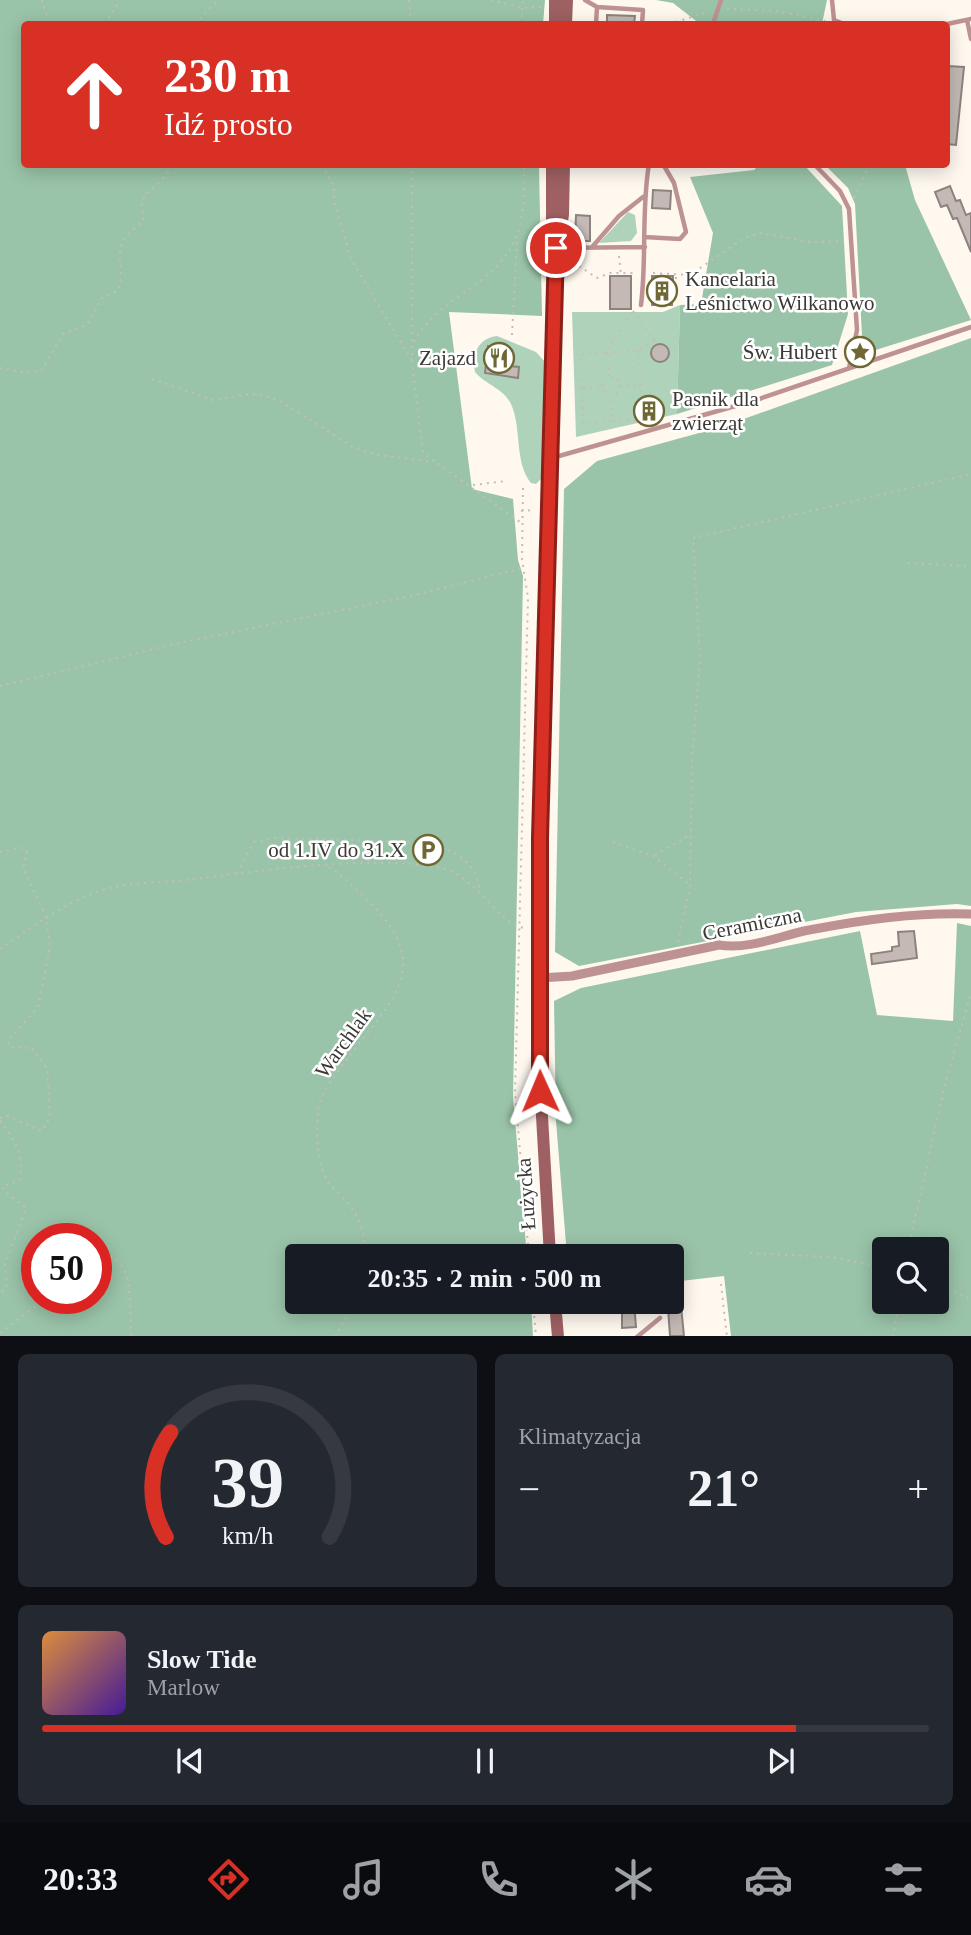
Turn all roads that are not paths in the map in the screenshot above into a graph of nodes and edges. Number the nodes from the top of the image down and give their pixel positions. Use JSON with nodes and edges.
{"nodes":[{"id":1,"x":587,"y":0,"type":"edge"},
{"id":2,"x":721,"y":0,"type":"edge"},
{"id":3,"x":832,"y":0,"type":"edge"},
{"id":4,"x":560,"y":1,"type":"edge"},
{"id":5,"x":597,"y":8,"type":"junction"},
{"id":6,"x":969,"y":19,"type":"edge"},
{"id":7,"x":556,"y":21,"type":"edge"},
{"id":8,"x":565,"y":21,"type":"edge"},
{"id":9,"x":596,"y":21,"type":"edge"},
{"id":10,"x":642,"y":21,"type":"edge"},
{"id":11,"x":714,"y":21,"type":"edge"},
{"id":12,"x":836,"y":21,"type":"edge"},
{"id":13,"x":950,"y":23,"type":"edge"},
{"id":14,"x":971,"y":39,"type":"edge"},
{"id":15,"x":552,"y":168,"type":"edge"},
{"id":16,"x":564,"y":168,"type":"edge"},
{"id":17,"x":648,"y":168,"type":"edge"},
{"id":18,"x":665,"y":168,"type":"edge"},
{"id":19,"x":818,"y":168,"type":"edge"},
{"id":20,"x":643,"y":197,"type":"junction"},
{"id":21,"x":644,"y":237,"type":"junction"},
{"id":22,"x":593,"y":247,"type":"junction"},
{"id":23,"x":645,"y":247,"type":"junction"},
{"id":24,"x":556,"y":248,"type":"junction"},
{"id":25,"x":641,"y":305,"type":"road end"},
{"id":26,"x":971,"y":327,"type":"edge"},
{"id":27,"x":849,"y":368,"type":"junction"},
{"id":28,"x":551,"y":458,"type":"junction"},
{"id":29,"x":971,"y":914,"type":"edge"},
{"id":30,"x":540,"y":978,"type":"junction"},
{"id":31,"x":549,"y":1244,"type":"edge"},
{"id":32,"x":556,"y":1314,"type":"edge"},
{"id":33,"x":660,"y":1318,"type":"dead end"},
{"id":34,"x":558,"y":1336,"type":"edge"},
{"id":35,"x":637,"y":1336,"type":"edge"}],
"edges":[{"from":1,"to":5,"type":"lane"},
{"from":2,"to":11,"type":"lane"},
{"from":3,"to":12,"type":"lane"},
{"from":4,"to":7,"type":"main road"},
{"from":4,"to":8,"type":"main road"},
{"from":5,"to":9,"type":"lane"},
{"from":5,"to":10,"type":"lane"},
{"from":6,"to":13,"type":"lane"},
{"from":6,"to":14,"type":"lane"},
{"from":15,"to":24,"type":"main road"},
{"from":16,"to":24,"type":"main road"},
{"from":17,"to":20,"type":"lane"},
{"from":18,"to":21,"type":"lane"},
{"from":19,"to":27,"type":"lane"},
{"from":20,"to":21,"type":"lane"},
{"from":20,"to":22,"type":"lane"},
{"from":21,"to":23,"type":"lane"},
{"from":22,"to":23,"type":"lane"},
{"from":22,"to":24,"type":"lane"},
{"from":23,"to":25,"type":"lane"},
{"from":24,"to":28,"type":"main road","name":"Łużycka"},
{"from":26,"to":27,"type":"lane"},
{"from":27,"to":28,"type":"lane"},
{"from":28,"to":30,"type":"main road","name":"Łużycka"},
{"from":29,"to":30,"type":"street","name":"Ceramiczna"},
{"from":30,"to":31,"type":"main road","name":"Łużycka"},
{"from":32,"to":34,"type":"main road"},
{"from":33,"to":35,"type":"lane"}]}
